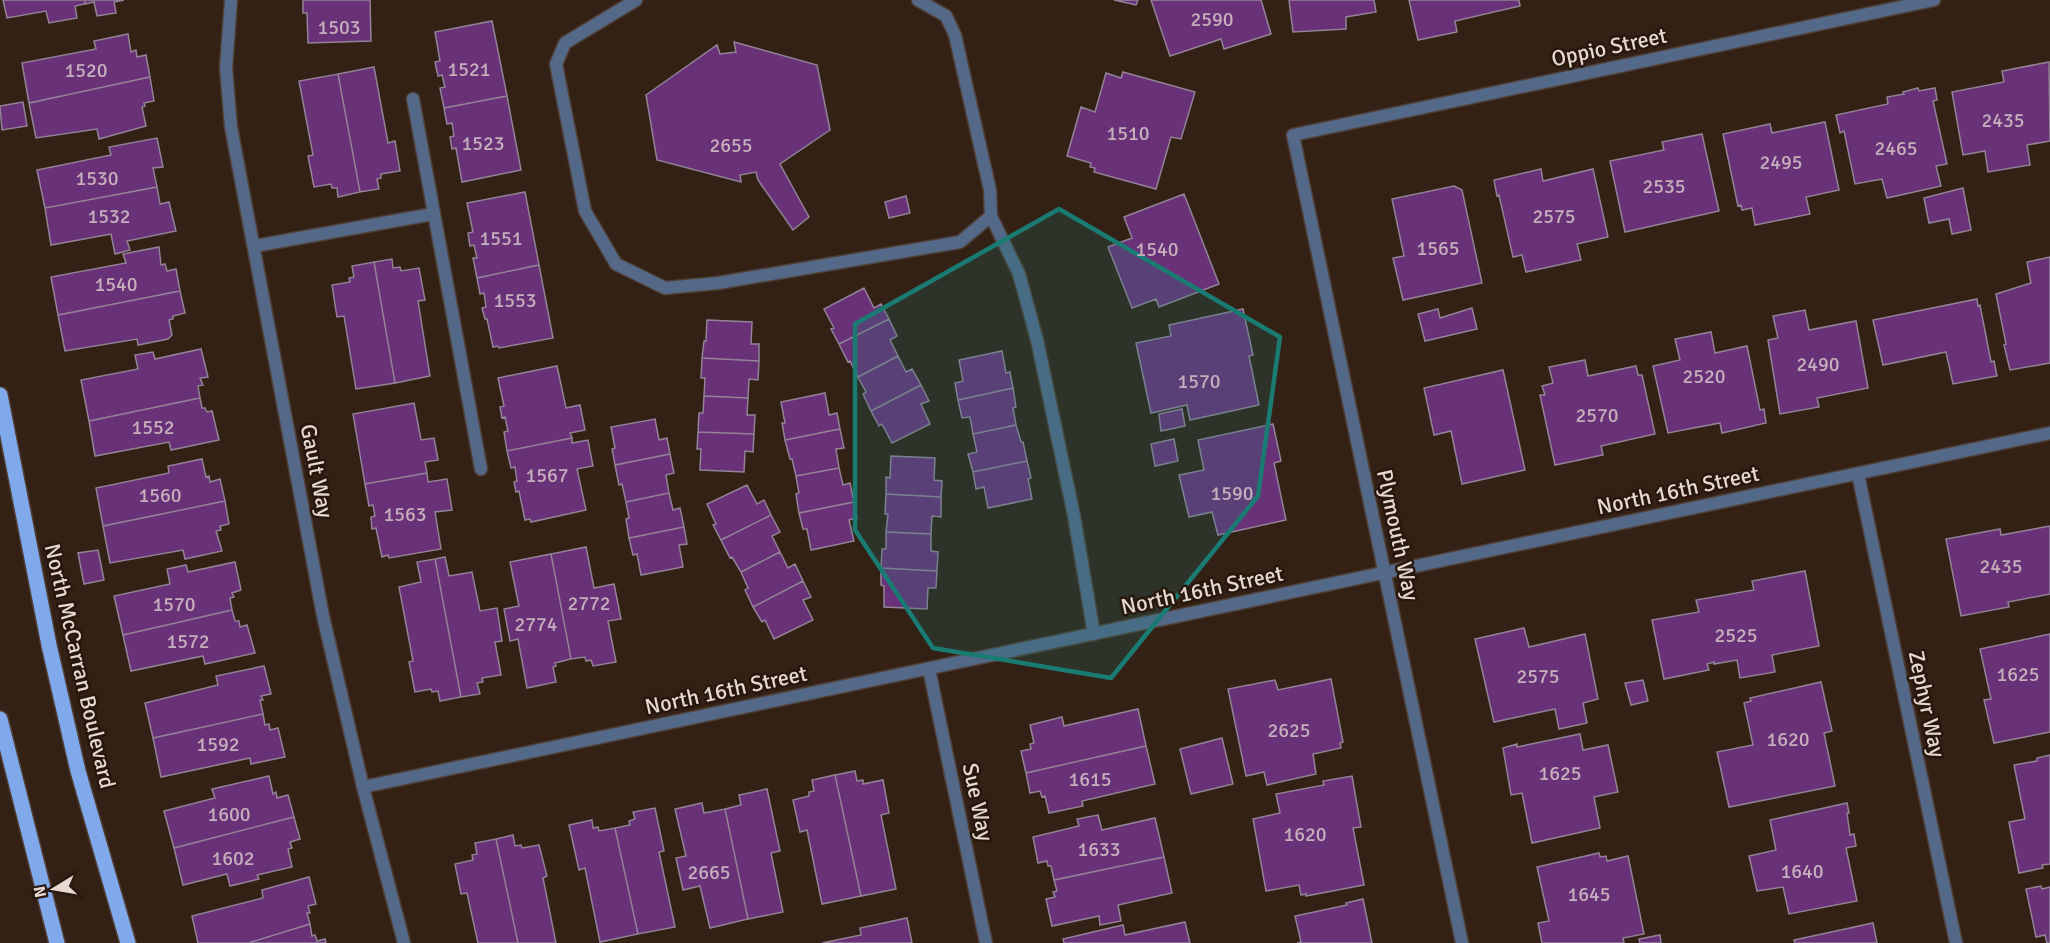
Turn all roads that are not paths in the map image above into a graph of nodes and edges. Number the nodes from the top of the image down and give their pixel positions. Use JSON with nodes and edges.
{"nodes":[{"id":1,"x":231,"y":0,"type":"edge"},
{"id":2,"x":636,"y":0,"type":"edge"},
{"id":3,"x":918,"y":0,"type":"edge"},
{"id":4,"x":1935,"y":0,"type":"edge"},
{"id":5,"x":412,"y":99,"type":"dead end"},
{"id":6,"x":1293,"y":135,"type":"joint"},
{"id":7,"x":433,"y":214,"type":"junction"},
{"id":8,"x":991,"y":216,"type":"junction"},
{"id":9,"x":254,"y":246,"type":"junction"},
{"id":10,"x":0,"y":395,"type":"edge"},
{"id":11,"x":2050,"y":433,"type":"edge"},
{"id":12,"x":481,"y":469,"type":"dead end"},
{"id":13,"x":1858,"y":474,"type":"junction"},
{"id":14,"x":1384,"y":573,"type":"junction"},
{"id":15,"x":1094,"y":634,"type":"junction"},
{"id":16,"x":929,"y":669,"type":"junction"},
{"id":17,"x":0,"y":719,"type":"edge"},
{"id":18,"x":363,"y":787,"type":"junction"},
{"id":19,"x":57,"y":943,"type":"edge"},
{"id":20,"x":128,"y":943,"type":"edge"},
{"id":21,"x":404,"y":943,"type":"edge"},
{"id":22,"x":986,"y":943,"type":"edge"},
{"id":23,"x":1462,"y":943,"type":"edge"},
{"id":24,"x":1956,"y":943,"type":"edge"}],
"edges":[{"from":1,"to":9,"type":"street","name":"Gault Way"},
{"from":2,"to":8,"type":"street"},
{"from":3,"to":8,"type":"street"},
{"from":4,"to":6,"type":"street","name":"Oppio Street"},
{"from":5,"to":7,"type":"street"},
{"from":6,"to":14,"type":"street","name":"Plymouth Way"},
{"from":7,"to":9,"type":"street"},
{"from":7,"to":12,"type":"street"},
{"from":8,"to":15,"type":"street"},
{"from":9,"to":18,"type":"street","name":"Gault Way"},
{"from":10,"to":20,"type":"main road","name":"North McCarran Boulevard"},
{"from":11,"to":13,"type":"street","name":"North 16th Street"},
{"from":13,"to":14,"type":"street","name":"North 16th Street"},
{"from":13,"to":24,"type":"street","name":"Zephyr Way"},
{"from":14,"to":15,"type":"street","name":"North 16th Street"},
{"from":14,"to":23,"type":"street","name":"Plymouth Way"},
{"from":15,"to":16,"type":"street","name":"North 16th Street"},
{"from":16,"to":18,"type":"street","name":"North 16th Street"},
{"from":16,"to":22,"type":"street","name":"Sue Way"},
{"from":17,"to":19,"type":"main road"},
{"from":18,"to":21,"type":"street","name":"Gault Way"}]}
